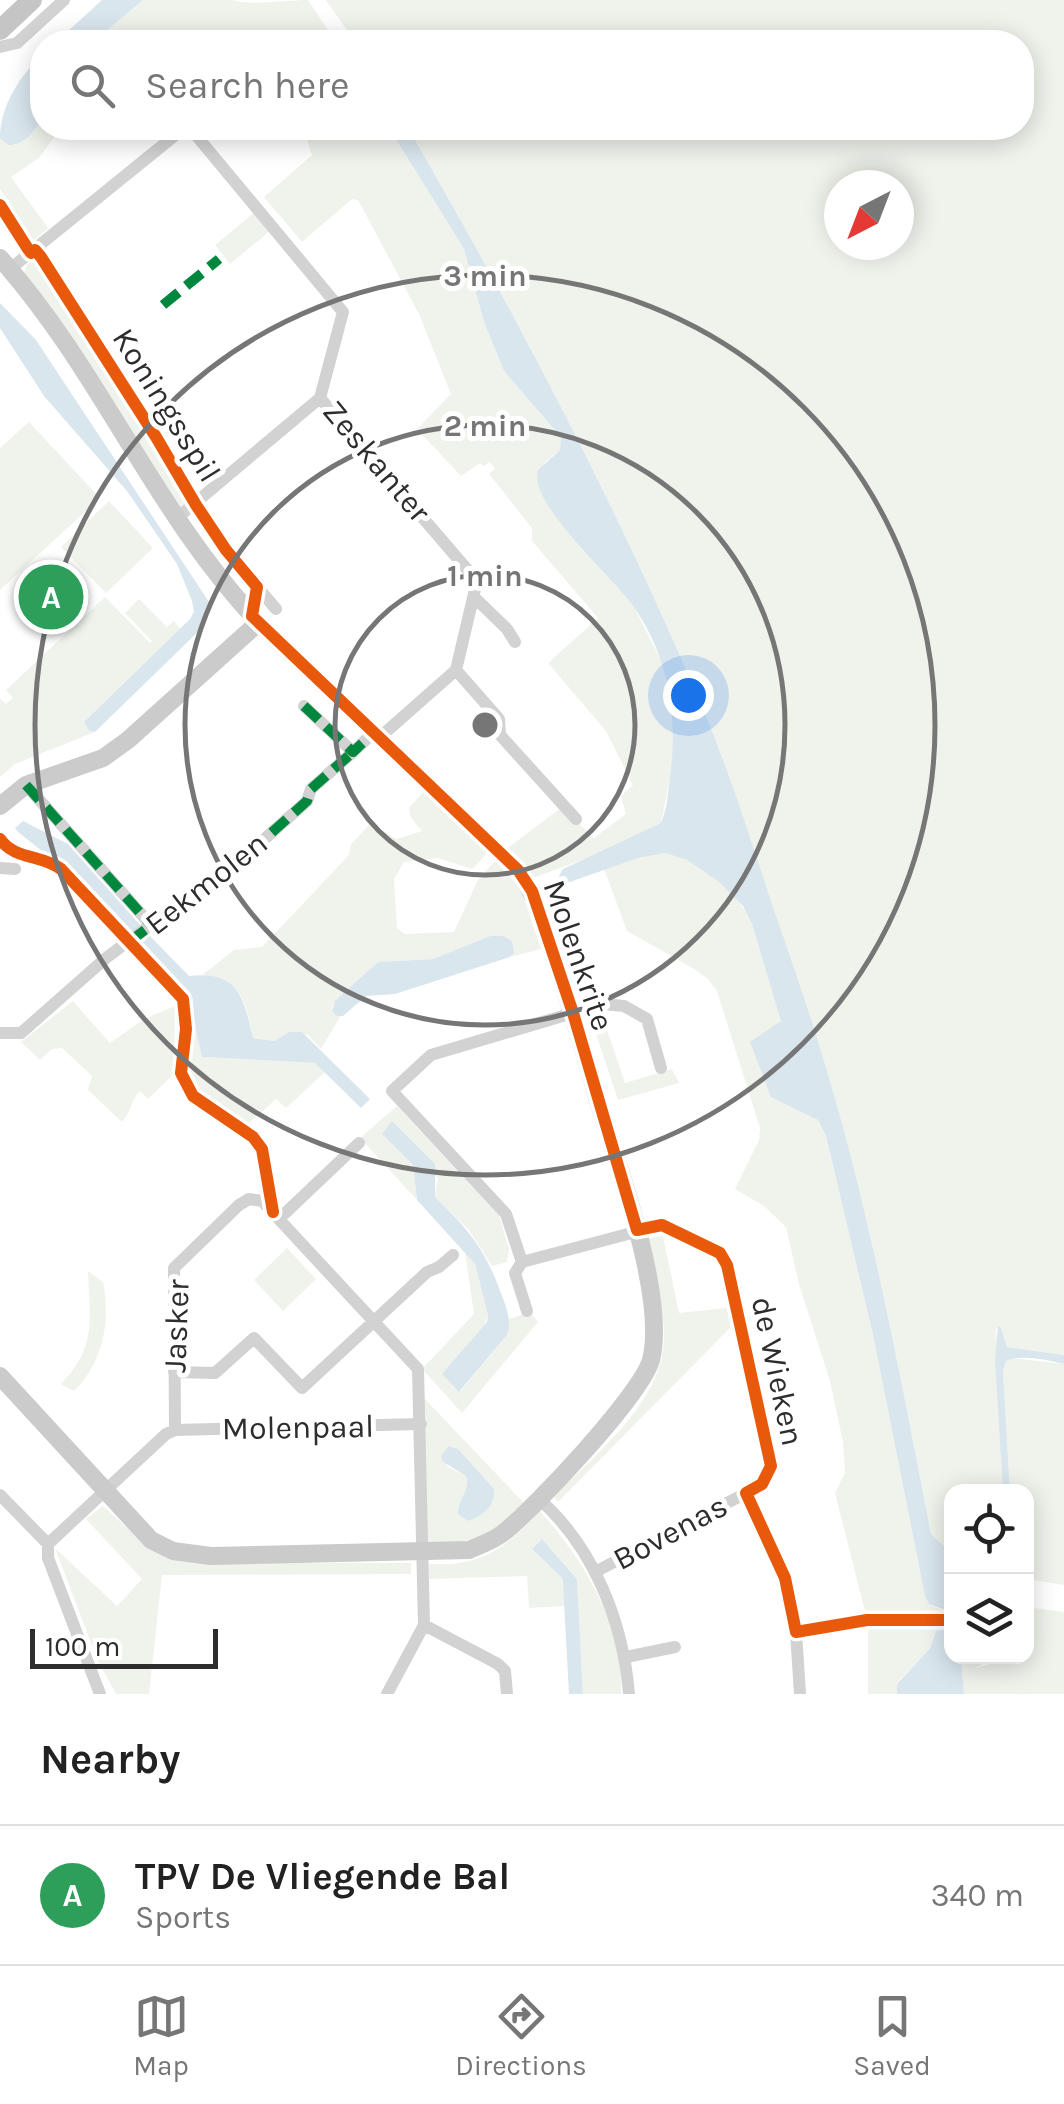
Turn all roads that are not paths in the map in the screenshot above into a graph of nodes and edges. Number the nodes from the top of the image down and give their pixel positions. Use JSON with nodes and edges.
{"nodes":[{"id":1,"x":32,"y":0,"type":"edge"},
{"id":2,"x":64,"y":0,"type":"edge"},
{"id":3,"x":0,"y":30,"type":"edge"},
{"id":4,"x":31,"y":30,"type":"edge"},
{"id":5,"x":30,"y":31,"type":"edge"},
{"id":6,"x":0,"y":47,"type":"edge"},
{"id":7,"x":172,"y":140,"type":"edge"},
{"id":8,"x":197,"y":140,"type":"edge"},
{"id":9,"x":35,"y":250,"type":"junction"},
{"id":10,"x":5,"y":263,"type":"edge"},
{"id":11,"x":320,"y":398,"type":"junction"},
{"id":12,"x":196,"y":505,"type":"junction"},
{"id":13,"x":176,"y":519,"type":"junction"},
{"id":14,"x":475,"y":598,"type":"junction"},
{"id":15,"x":276,"y":609,"type":"dead end"},
{"id":16,"x":258,"y":623,"type":"junction"},
{"id":17,"x":515,"y":642,"type":"dead end"},
{"id":18,"x":456,"y":670,"type":"junction"},
{"id":19,"x":304,"y":706,"type":"dead end"},
{"id":20,"x":376,"y":735,"type":"junction"},
{"id":21,"x":352,"y":752,"type":"junction"},
{"id":22,"x":26,"y":785,"type":"junction"},
{"id":23,"x":0,"y":806,"type":"edge"},
{"id":24,"x":576,"y":819,"type":"dead end"},
{"id":25,"x":151,"y":925,"type":"junction"},
{"id":26,"x":573,"y":1013,"type":"junction"},
{"id":27,"x":0,"y":1033,"type":"edge"},
{"id":28,"x":661,"y":1068,"type":"dead end"},
{"id":29,"x":359,"y":1143,"type":"dead end"},
{"id":30,"x":279,"y":1219,"type":"junction"},
{"id":31,"x":637,"y":1230,"type":"junction"},
{"id":32,"x":453,"y":1254,"type":"dead end"},
{"id":33,"x":522,"y":1262,"type":"junction"},
{"id":34,"x":527,"y":1311,"type":"dead end"},
{"id":35,"x":373,"y":1321,"type":"junction"},
{"id":36,"x":174,"y":1372,"type":"junction"},
{"id":37,"x":0,"y":1376,"type":"edge"},
{"id":38,"x":421,"y":1424,"type":"junction"},
{"id":39,"x":175,"y":1430,"type":"junction"},
{"id":40,"x":106,"y":1489,"type":"junction"},
{"id":41,"x":746,"y":1493,"type":"junction"},
{"id":42,"x":0,"y":1495,"type":"edge"},
{"id":43,"x":538,"y":1498,"type":"junction"},
{"id":44,"x":48,"y":1544,"type":"junction"},
{"id":45,"x":424,"y":1553,"type":"junction"},
{"id":46,"x":595,"y":1572,"type":"junction"},
{"id":47,"x":944,"y":1620,"type":"edge"},
{"id":48,"x":424,"y":1624,"type":"junction"},
{"id":49,"x":796,"y":1632,"type":"junction"},
{"id":50,"x":675,"y":1647,"type":"dead end"},
{"id":51,"x":626,"y":1657,"type":"junction"},
{"id":52,"x":100,"y":1694,"type":"edge"},
{"id":53,"x":387,"y":1694,"type":"edge"},
{"id":54,"x":507,"y":1694,"type":"edge"},
{"id":55,"x":629,"y":1694,"type":"edge"},
{"id":56,"x":800,"y":1694,"type":"edge"}],
"edges":[{"from":1,"to":3,"type":"main road"},
{"from":2,"to":4,"type":"street"},
{"from":5,"to":6,"type":"street"},
{"from":7,"to":9,"type":"street","name":"Zeskanter"},
{"from":8,"to":11,"type":"street","name":"Zeskanter"},
{"from":9,"to":10,"type":"street","name":"Zeskanter"},
{"from":9,"to":12,"type":"street","name":"Koningsspil"},
{"from":10,"to":13,"type":"street","name":"Koningsspil"},
{"from":11,"to":12,"type":"street"},
{"from":11,"to":14,"type":"street","name":"Zeskanter"},
{"from":12,"to":13,"type":"street"},
{"from":12,"to":15,"type":"street","name":"Koningsspil"},
{"from":13,"to":16,"type":"street","name":"Koningsspil"},
{"from":14,"to":17,"type":"street","name":"Zeskanter"},
{"from":14,"to":18,"type":"street"},
{"from":16,"to":20,"type":"street","name":"Molenkrite"},
{"from":16,"to":22,"type":"street"},
{"from":18,"to":20,"type":"street"},
{"from":18,"to":24,"type":"street"},
{"from":19,"to":21,"type":"street"},
{"from":20,"to":21,"type":"street","name":"Eekmolen"},
{"from":20,"to":26,"type":"street","name":"Molenkrite"},
{"from":21,"to":25,"type":"street","name":"Eekmolen"},
{"from":22,"to":23,"type":"street"},
{"from":22,"to":25,"type":"street"},
{"from":25,"to":27,"type":"street","name":"Eekmolen"},
{"from":26,"to":28,"type":"street"},
{"from":26,"to":31,"type":"street","name":"Molenkrite"},
{"from":26,"to":33,"type":"street"},
{"from":29,"to":30,"type":"street"},
{"from":30,"to":35,"type":"street","name":"Jasker"},
{"from":30,"to":36,"type":"street","name":"Jasker"},
{"from":31,"to":33,"type":"street"},
{"from":31,"to":41,"type":"street","name":"de Wieken"},
{"from":31,"to":43,"type":"street","name":"Molenkrite"},
{"from":32,"to":35,"type":"street"},
{"from":33,"to":34,"type":"street"},
{"from":35,"to":36,"type":"street"},
{"from":35,"to":38,"type":"street","name":"Jasker"},
{"from":36,"to":39,"type":"street","name":"Jasker"},
{"from":37,"to":40,"type":"street","name":"Molenkrite"},
{"from":38,"to":39,"type":"street","name":"Molenpaal"},
{"from":38,"to":45,"type":"street","name":"Jasker"},
{"from":39,"to":40,"type":"street"},
{"from":40,"to":44,"type":"street"},
{"from":40,"to":45,"type":"street","name":"Molenkrite"},
{"from":41,"to":46,"type":"street","name":"Bovenas"},
{"from":41,"to":49,"type":"street"},
{"from":42,"to":44,"type":"street"},
{"from":43,"to":45,"type":"street","name":"Molenkrite"},
{"from":43,"to":46,"type":"street"},
{"from":44,"to":52,"type":"street"},
{"from":45,"to":48,"type":"street","name":"Jasker"},
{"from":46,"to":51,"type":"street"},
{"from":47,"to":49,"type":"street"},
{"from":48,"to":53,"type":"street"},
{"from":48,"to":54,"type":"street"},
{"from":49,"to":56,"type":"street"},
{"from":50,"to":51,"type":"street"},
{"from":51,"to":55,"type":"street"}]}
